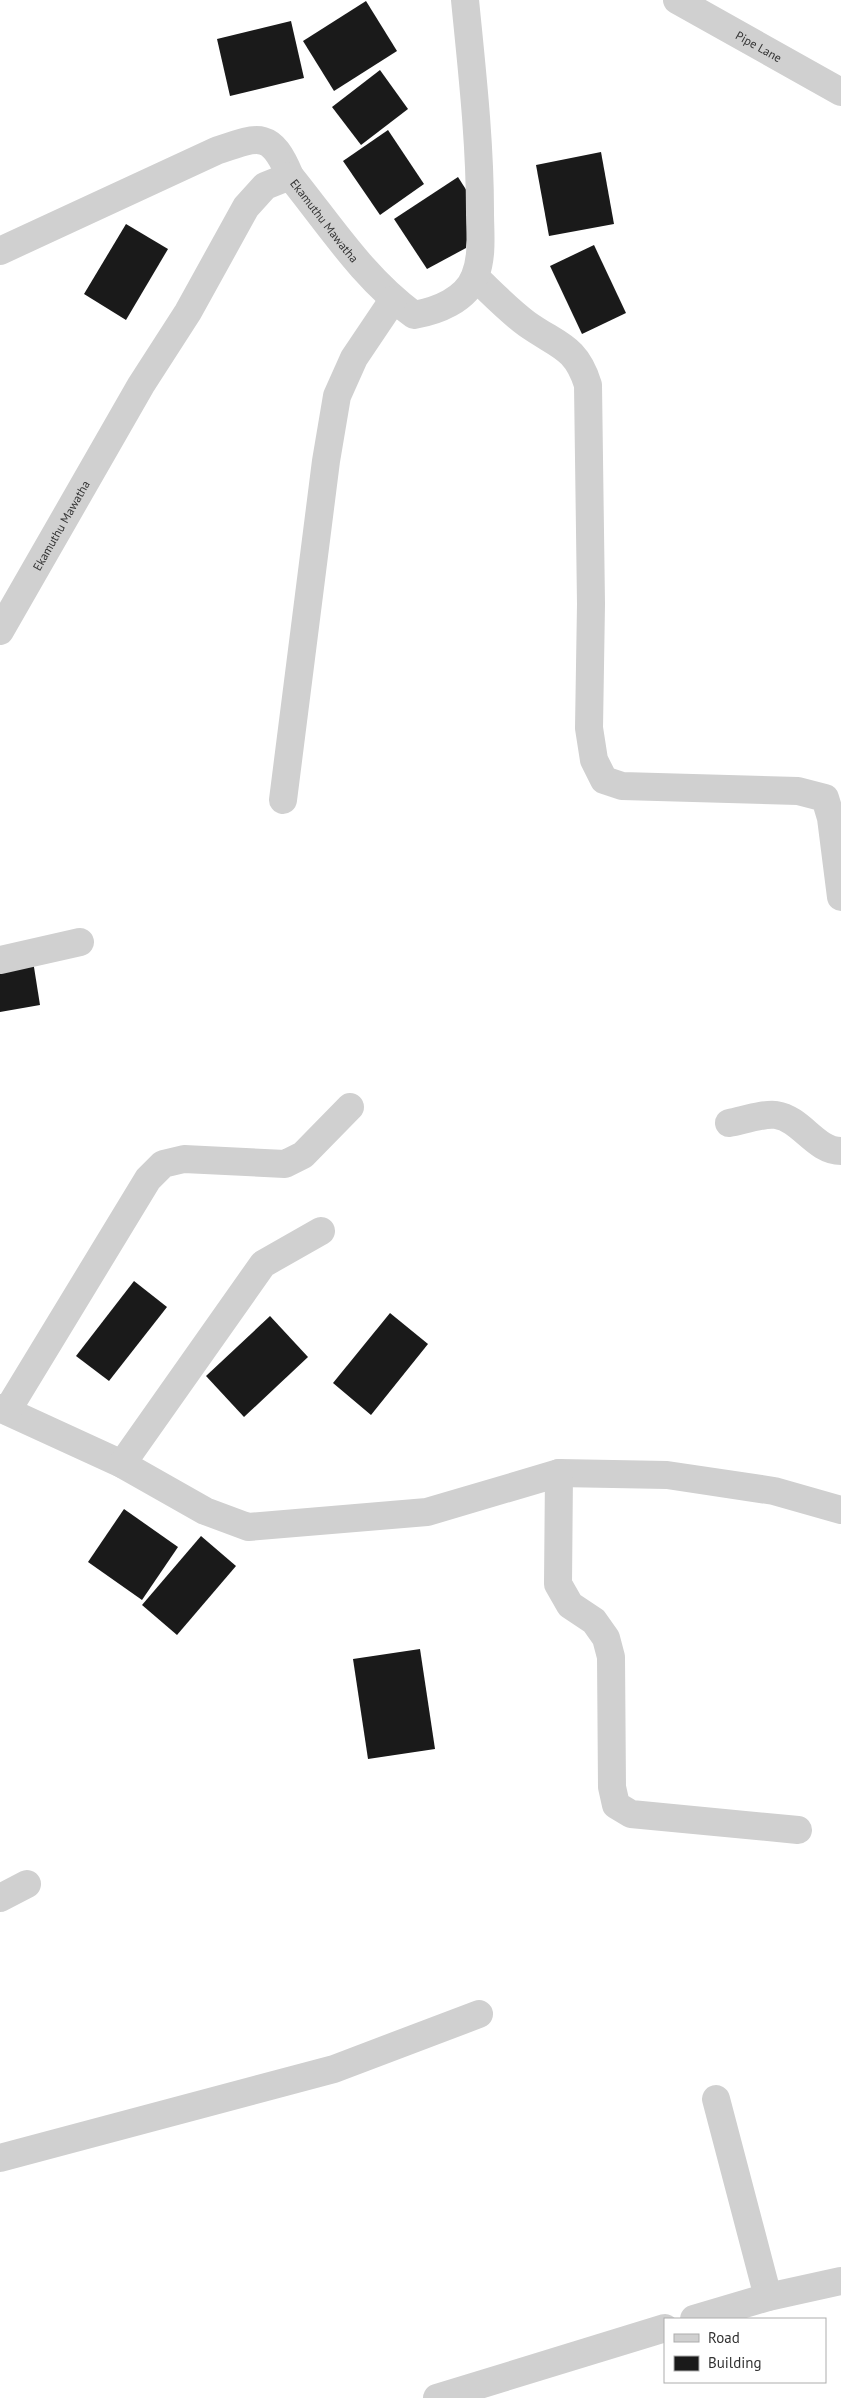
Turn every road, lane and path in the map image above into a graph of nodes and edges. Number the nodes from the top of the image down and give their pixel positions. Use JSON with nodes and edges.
{"nodes":[{"id":1,"x":465,"y":0,"type":"edge"},
{"id":2,"x":677,"y":0,"type":"edge"},
{"id":3,"x":841,"y":92,"type":"edge"},
{"id":4,"x":290,"y":176,"type":"junction"},
{"id":5,"x":0,"y":251,"type":"edge"},
{"id":6,"x":475,"y":277,"type":"junction"},
{"id":7,"x":393,"y":300,"type":"junction"},
{"id":8,"x":0,"y":631,"type":"edge"},
{"id":9,"x":283,"y":800,"type":"dead end"},
{"id":10,"x":841,"y":897,"type":"edge"},
{"id":11,"x":80,"y":942,"type":"dead end"},
{"id":12,"x":0,"y":960,"type":"edge"},
{"id":13,"x":350,"y":1107,"type":"dead end"},
{"id":14,"x":729,"y":1123,"type":"dead end"},
{"id":15,"x":841,"y":1151,"type":"edge"},
{"id":16,"x":322,"y":1231,"type":"dead end"},
{"id":17,"x":4,"y":1410,"type":"edge"},
{"id":18,"x":122,"y":1464,"type":"junction"},
{"id":19,"x":559,"y":1473,"type":"junction"},
{"id":20,"x":841,"y":1510,"type":"edge"},
{"id":21,"x":798,"y":1830,"type":"dead end"},
{"id":22,"x":27,"y":1884,"type":"dead end"},
{"id":23,"x":0,"y":1898,"type":"edge"},
{"id":24,"x":479,"y":2014,"type":"dead end"},
{"id":25,"x":716,"y":2099,"type":"dead end"},
{"id":26,"x":0,"y":2158,"type":"edge"},
{"id":27,"x":841,"y":2281,"type":"edge"},
{"id":28,"x":768,"y":2297,"type":"junction"},
{"id":29,"x":697,"y":2318,"type":"edge"},
{"id":30,"x":664,"y":2328,"type":"edge"},
{"id":31,"x":437,"y":2398,"type":"edge"}],
"edges":[{"from":1,"to":6,"type":"street","name":"Ekamuthu Mawatha"},
{"from":2,"to":3,"type":"street","name":"Pipe Lane"},
{"from":4,"to":5,"type":"street"},
{"from":4,"to":7,"type":"street","name":"Ekamuthu Mawatha"},
{"from":4,"to":8,"type":"street","name":"Ekamuthu Mawatha"},
{"from":6,"to":7,"type":"street","name":"Ekamuthu Mawatha"},
{"from":6,"to":10,"type":"street"},
{"from":7,"to":9,"type":"street"},
{"from":11,"to":12,"type":"street"},
{"from":13,"to":17,"type":"street"},
{"from":14,"to":15,"type":"street"},
{"from":16,"to":18,"type":"street"},
{"from":17,"to":18,"type":"street"},
{"from":18,"to":19,"type":"street"},
{"from":19,"to":20,"type":"street"},
{"from":19,"to":21,"type":"street"},
{"from":22,"to":23,"type":"street"},
{"from":24,"to":26,"type":"street"},
{"from":25,"to":28,"type":"street"},
{"from":27,"to":28,"type":"street"},
{"from":28,"to":29,"type":"street"},
{"from":30,"to":31,"type":"street"}]}
